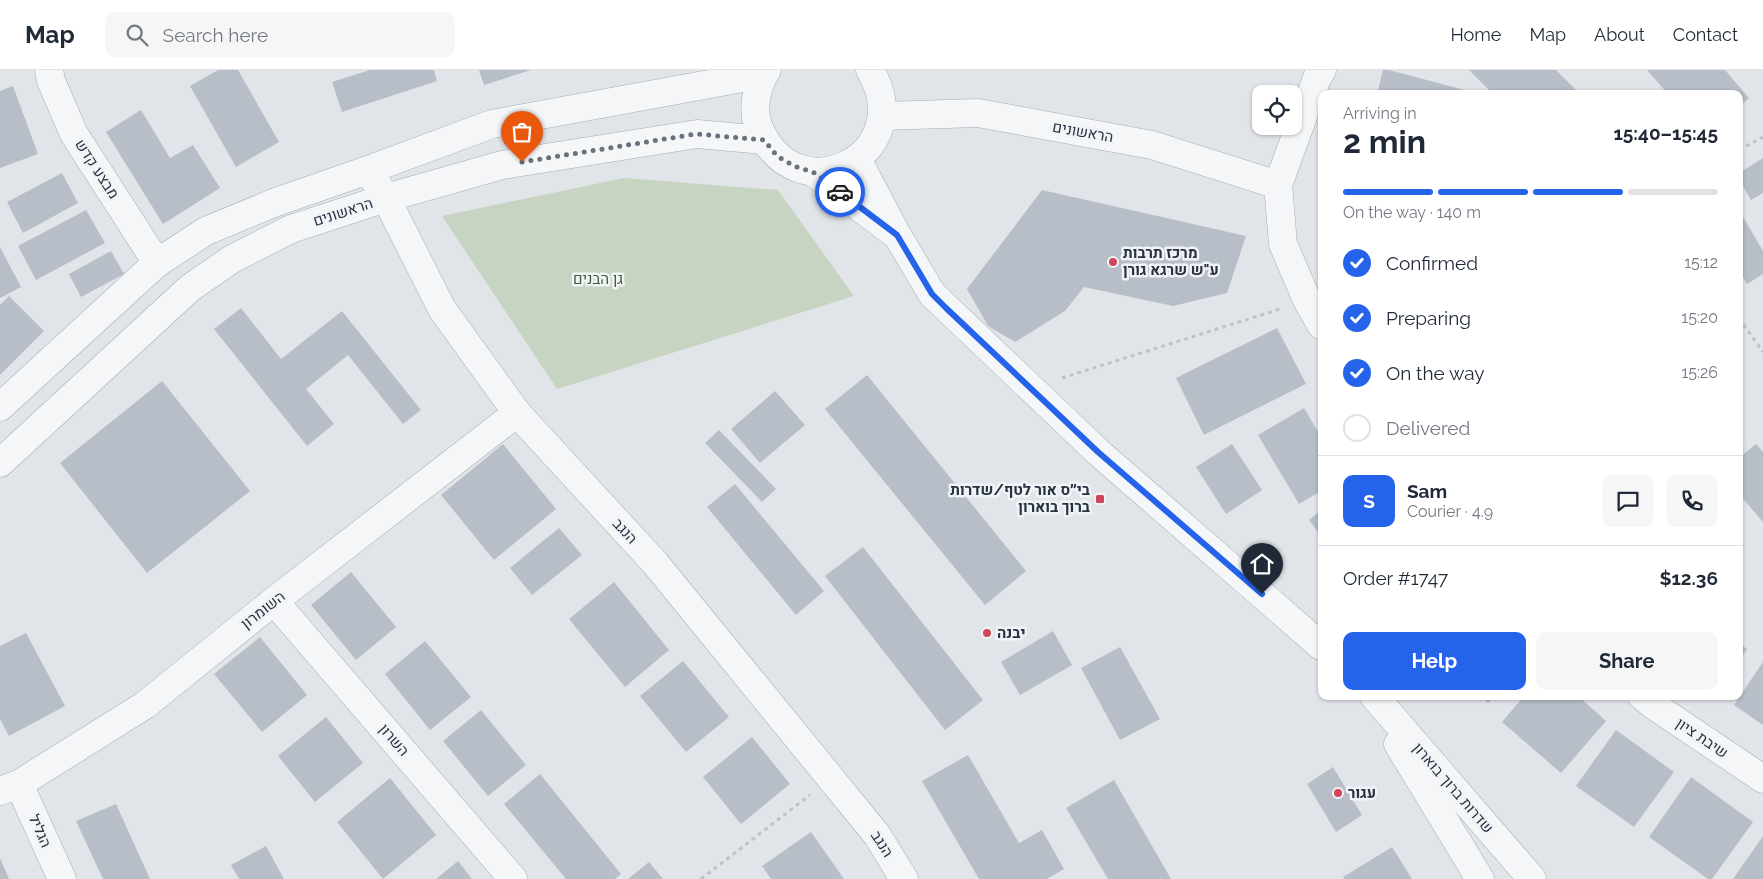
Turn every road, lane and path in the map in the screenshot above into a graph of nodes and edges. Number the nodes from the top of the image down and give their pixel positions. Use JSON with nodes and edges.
{"nodes":[{"id":1,"x":49,"y":70,"type":"edge"},
{"id":2,"x":870,"y":70,"type":"edge"},
{"id":3,"x":1322,"y":70,"type":"edge"},
{"id":4,"x":766,"y":72,"type":"edge"},
{"id":5,"x":882,"y":116,"type":"junction"},
{"id":6,"x":1763,"y":137,"type":"edge"},
{"id":7,"x":764,"y":140,"type":"junction"},
{"id":8,"x":1743,"y":148,"type":"edge"},
{"id":9,"x":857,"y":159,"type":"junction"},
{"id":10,"x":368,"y":170,"type":"junction"},
{"id":11,"x":813,"y":172,"type":"junction"},
{"id":12,"x":1278,"y":185,"type":"junction"},
{"id":13,"x":386,"y":198,"type":"junction"},
{"id":14,"x":897,"y":235,"type":"junction"},
{"id":15,"x":157,"y":263,"type":"junction"},
{"id":16,"x":1307,"y":300,"type":"junction"},
{"id":17,"x":1318,"y":320,"type":"edge"},
{"id":18,"x":1743,"y":324,"type":"edge"},
{"id":19,"x":1763,"y":352,"type":"edge"},
{"id":20,"x":1030,"y":388,"type":"junction"},
{"id":21,"x":0,"y":407,"type":"edge"},
{"id":22,"x":517,"y":414,"type":"junction"},
{"id":23,"x":0,"y":463,"type":"edge"},
{"id":24,"x":274,"y":601,"type":"junction"},
{"id":25,"x":1318,"y":643,"type":"edge"},
{"id":26,"x":1371,"y":700,"type":"edge"},
{"id":27,"x":1377,"y":700,"type":"edge"},
{"id":28,"x":1647,"y":700,"type":"edge"},
{"id":29,"x":831,"y":779,"type":"junction"},
{"id":30,"x":1763,"y":779,"type":"edge"},
{"id":31,"x":9,"y":787,"type":"edge"},
{"id":32,"x":62,"y":879,"type":"edge"},
{"id":33,"x":513,"y":879,"type":"edge"},
{"id":34,"x":701,"y":879,"type":"edge"},
{"id":35,"x":904,"y":879,"type":"edge"},
{"id":36,"x":1480,"y":879,"type":"edge"},
{"id":37,"x":1532,"y":879,"type":"edge"}],
"edges":[{"from":1,"to":15,"type":"street","name":"מבצע קדש"},
{"from":2,"to":5,"type":"street"},
{"from":3,"to":12,"type":"street"},
{"from":4,"to":7,"type":"street"},
{"from":4,"to":10,"type":"street","name":"הראשונים"},
{"from":5,"to":9,"type":"street"},
{"from":5,"to":12,"type":"street","name":"הראשונים"},
{"from":6,"to":8,"type":"path"},
{"from":7,"to":11,"type":"street"},
{"from":7,"to":13,"type":"street","name":"הראשונים"},
{"from":9,"to":11,"type":"street"},
{"from":9,"to":14,"type":"street"},
{"from":10,"to":13,"type":"street","name":"הנגב"},
{"from":10,"to":15,"type":"street","name":"הראשונים"},
{"from":11,"to":14,"type":"street"},
{"from":12,"to":16,"type":"street"},
{"from":13,"to":22,"type":"street","name":"הנגב"},
{"from":13,"to":23,"type":"street","name":"הראשונים"},
{"from":14,"to":20,"type":"street"},
{"from":15,"to":21,"type":"street","name":"הראשונים"},
{"from":16,"to":17,"type":"street"},
{"from":16,"to":20,"type":"path"},
{"from":18,"to":19,"type":"path"},
{"from":20,"to":25,"type":"street"},
{"from":22,"to":24,"type":"street","name":"השומרון"},
{"from":22,"to":29,"type":"street","name":"הנגב"},
{"from":24,"to":31,"type":"street","name":"השומרון"},
{"from":24,"to":33,"type":"street","name":"השרון"},
{"from":26,"to":36,"type":"street","name":"שדרות ברוך בוארון"},
{"from":27,"to":37,"type":"street","name":"שדרות ברוך בוארון"},
{"from":28,"to":30,"type":"street","name":"שיבת ציון"},
{"from":29,"to":34,"type":"path"},
{"from":29,"to":35,"type":"street","name":"הנגב"},
{"from":31,"to":32,"type":"street","name":"הגליל"}]}
